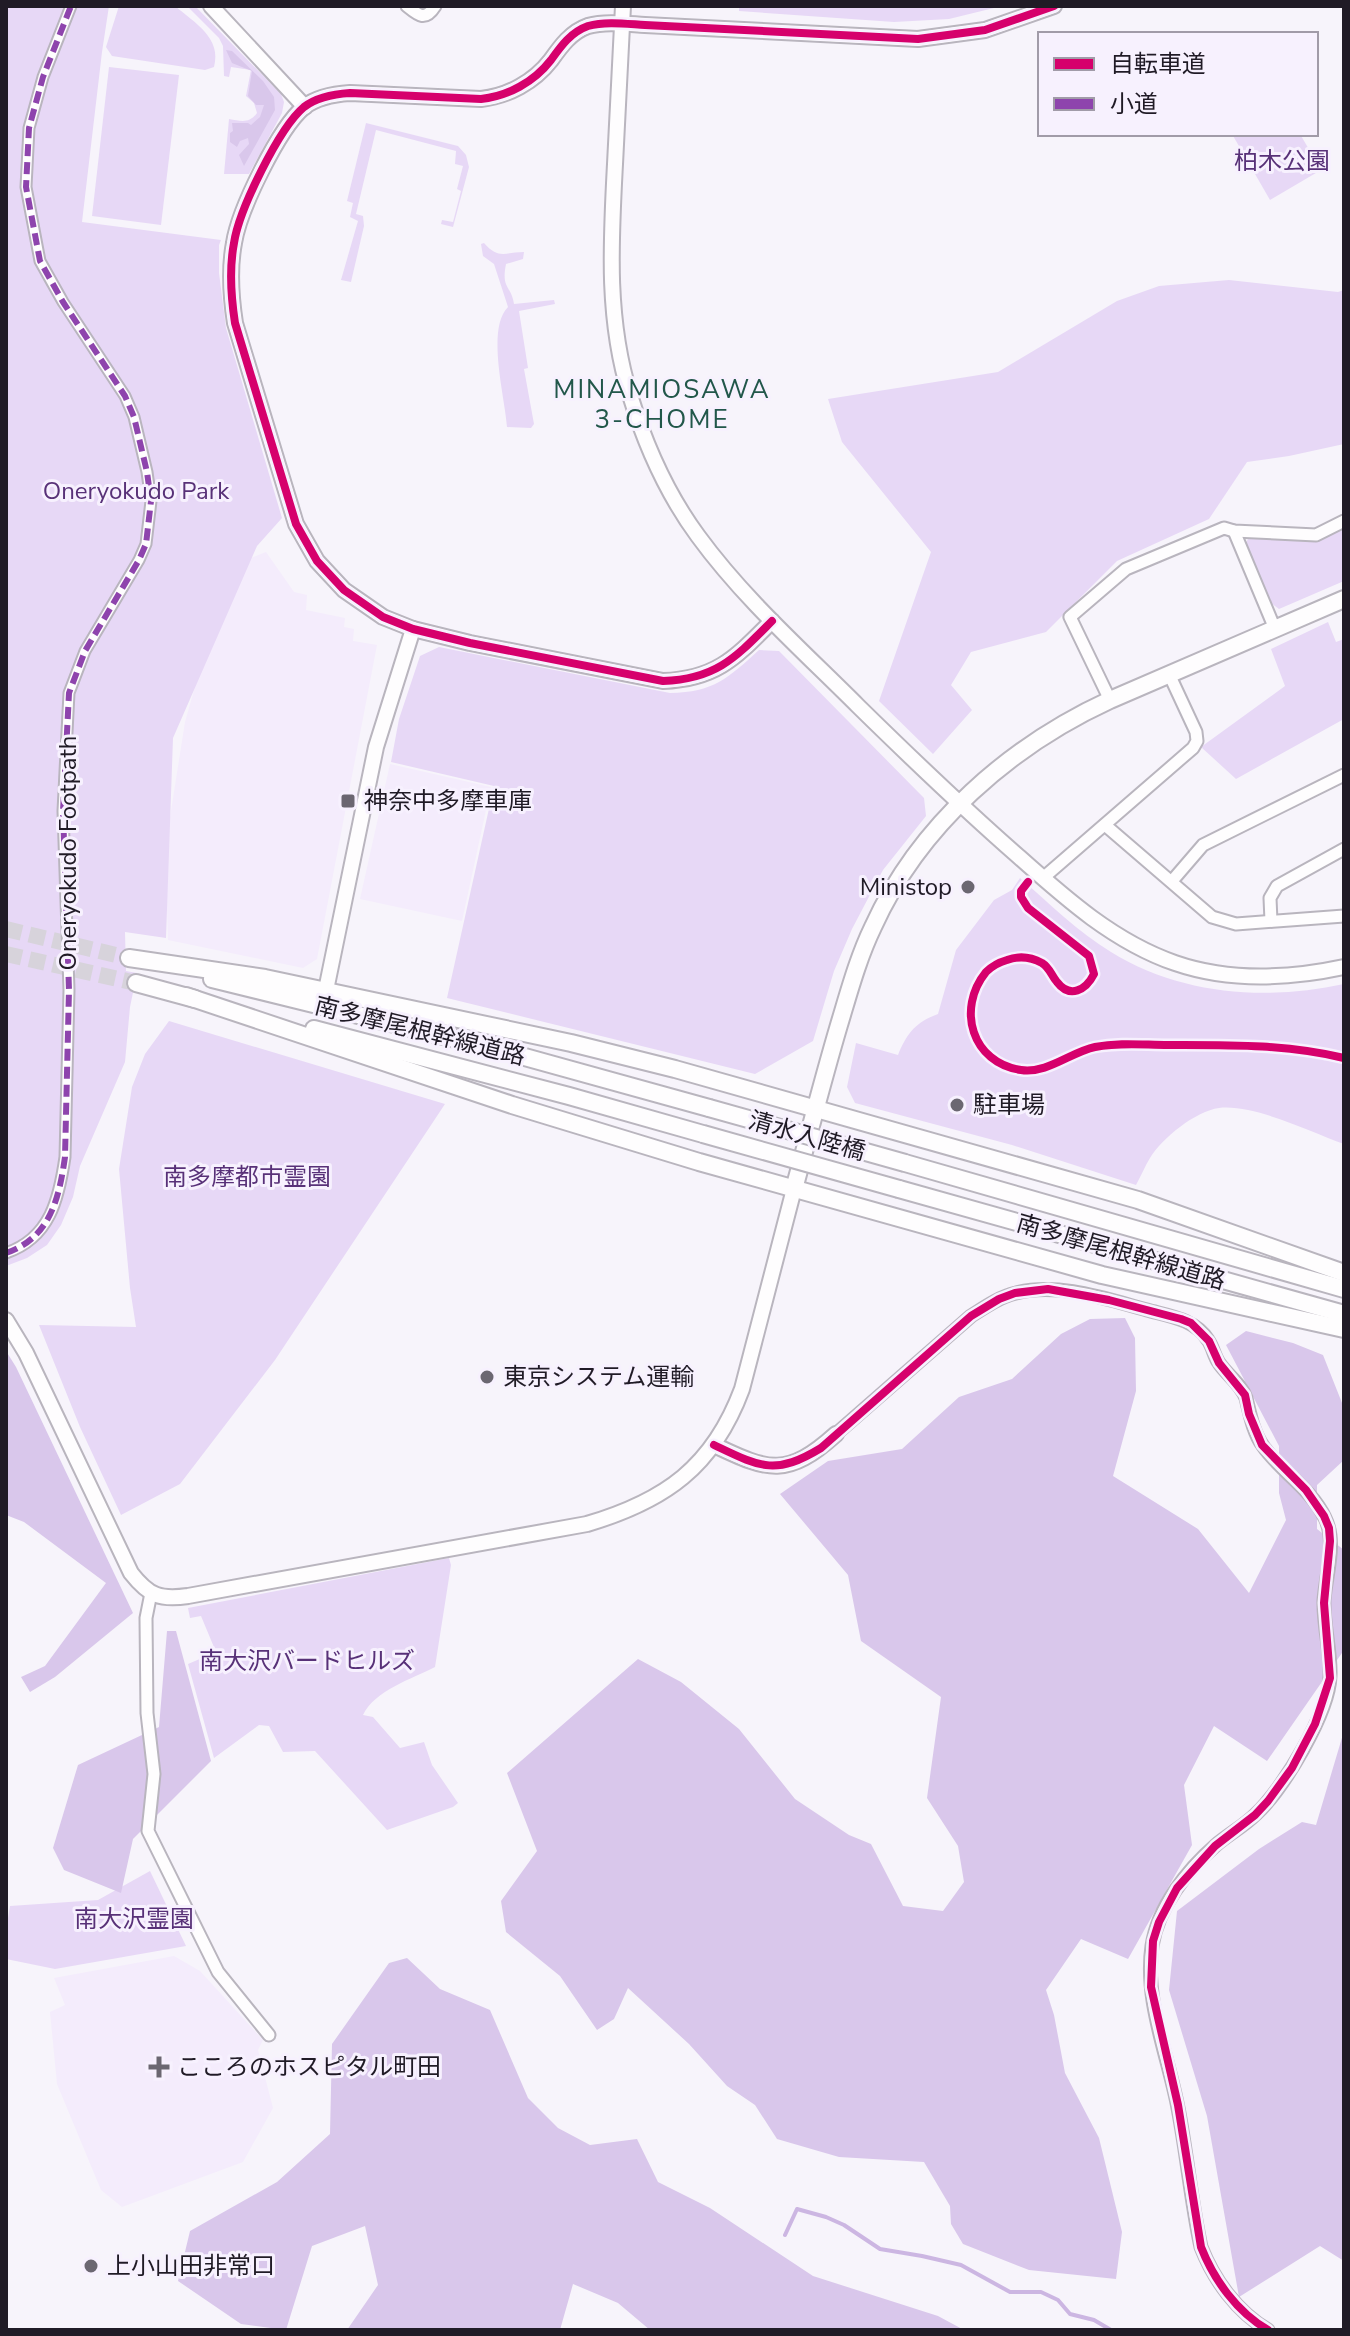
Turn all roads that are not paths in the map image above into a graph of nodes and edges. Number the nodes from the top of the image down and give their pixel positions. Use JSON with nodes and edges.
{"nodes":[{"id":1,"x":71,"y":6,"type":"edge"},
{"id":2,"x":211,"y":6,"type":"edge"},
{"id":3,"x":407,"y":6,"type":"edge"},
{"id":4,"x":435,"y":6,"type":"edge"},
{"id":5,"x":623,"y":6,"type":"edge"},
{"id":6,"x":1054,"y":6,"type":"edge"},
{"id":7,"x":622,"y":24,"type":"junction"},
{"id":8,"x":305,"y":107,"type":"junction"},
{"id":9,"x":1344,"y":521,"type":"edge"},
{"id":10,"x":1234,"y":531,"type":"junction"},
{"id":11,"x":1344,"y":599,"type":"edge"},
{"id":12,"x":772,"y":621,"type":"junction"},
{"id":13,"x":413,"y":629,"type":"junction"},
{"id":14,"x":1275,"y":629,"type":"junction"},
{"id":15,"x":1169,"y":674,"type":"junction"},
{"id":16,"x":1110,"y":700,"type":"junction"},
{"id":17,"x":1344,"y":775,"type":"edge"},
{"id":18,"x":959,"y":805,"type":"junction"},
{"id":19,"x":1105,"y":825,"type":"junction"},
{"id":20,"x":1344,"y":849,"type":"edge"},
{"id":21,"x":1043,"y":878,"type":"junction"},
{"id":22,"x":1172,"y":881,"type":"junction"},
{"id":23,"x":1344,"y":916,"type":"edge"},
{"id":24,"x":1271,"y":921,"type":"junction"},
{"id":25,"x":1344,"y":967,"type":"edge"},
{"id":26,"x":136,"y":983,"type":"tunnel mouth"},
{"id":27,"x":326,"y":990,"type":"junction"},
{"id":28,"x":186,"y":996,"type":"junction"},
{"id":29,"x":709,"y":1108,"type":"joint"},
{"id":30,"x":815,"y":1110,"type":"junction"},
{"id":31,"x":703,"y":1134,"type":"joint"},
{"id":32,"x":905,"y":1163,"type":"joint"},
{"id":33,"x":794,"y":1189,"type":"junction"},
{"id":34,"x":899,"y":1189,"type":"joint"},
{"id":35,"x":6,"y":1253,"type":"edge"},
{"id":36,"x":1344,"y":1273,"type":"edge"},
{"id":37,"x":1344,"y":1289,"type":"edge"},
{"id":38,"x":1344,"y":1314,"type":"edge"},
{"id":39,"x":6,"y":1320,"type":"edge"},
{"id":40,"x":1344,"y":1329,"type":"edge"},
{"id":41,"x":836,"y":1434,"type":"joint"},
{"id":42,"x":714,"y":1445,"type":"junction"},
{"id":43,"x":151,"y":1593,"type":"junction"},
{"id":44,"x":269,"y":2035,"type":"dead end"},
{"id":45,"x":1268,"y":2330,"type":"edge"}],
"edges":[{"from":1,"to":35,"type":"street","name":"Oneryokudo Footpath"},
{"from":2,"to":8,"type":"street"},
{"from":3,"to":4,"type":"street"},
{"from":5,"to":7,"type":"street"},
{"from":6,"to":7,"type":"street"},
{"from":7,"to":8,"type":"street"},
{"from":7,"to":12,"type":"street"},
{"from":8,"to":13,"type":"street"},
{"from":9,"to":10,"type":"street"},
{"from":10,"to":14,"type":"street"},
{"from":10,"to":16,"type":"street"},
{"from":11,"to":14,"type":"main road"},
{"from":12,"to":13,"type":"street"},
{"from":12,"to":18,"type":"street"},
{"from":13,"to":27,"type":"street"},
{"from":14,"to":15,"type":"main road"},
{"from":15,"to":16,"type":"main road"},
{"from":15,"to":19,"type":"street"},
{"from":16,"to":18,"type":"main road"},
{"from":17,"to":22,"type":"street"},
{"from":18,"to":21,"type":"street"},
{"from":18,"to":30,"type":"main road"},
{"from":19,"to":21,"type":"street"},
{"from":19,"to":22,"type":"street"},
{"from":20,"to":24,"type":"street"},
{"from":21,"to":25,"type":"street"},
{"from":22,"to":24,"type":"street"},
{"from":23,"to":24,"type":"street"},
{"from":26,"to":28,"type":"main road","name":"南多摩尾根幹線道路"},
{"from":27,"to":29,"type":"main road","name":"南多摩尾根幹線道路"},
{"from":27,"to":30,"type":"main road"},
{"from":28,"to":31,"type":"main road","name":"南多摩尾根幹線道路"},
{"from":28,"to":33,"type":"main road"},
{"from":29,"to":32,"type":"main road","name":"清水入陸橋","bridge":true},
{"from":30,"to":33,"type":"main road"},
{"from":30,"to":36,"type":"main road"},
{"from":31,"to":34,"type":"main road","name":"清水入陸橋","bridge":true},
{"from":32,"to":37,"type":"main road","name":"南多摩尾根幹線道路"},
{"from":33,"to":40,"type":"main road"},
{"from":33,"to":42,"type":"street"},
{"from":34,"to":38,"type":"main road","name":"南多摩尾根幹線道路"},
{"from":39,"to":43,"type":"street"},
{"from":41,"to":42,"type":"street"},
{"from":41,"to":45,"type":"street"},
{"from":42,"to":43,"type":"street"},
{"from":43,"to":44,"type":"street"}]}
